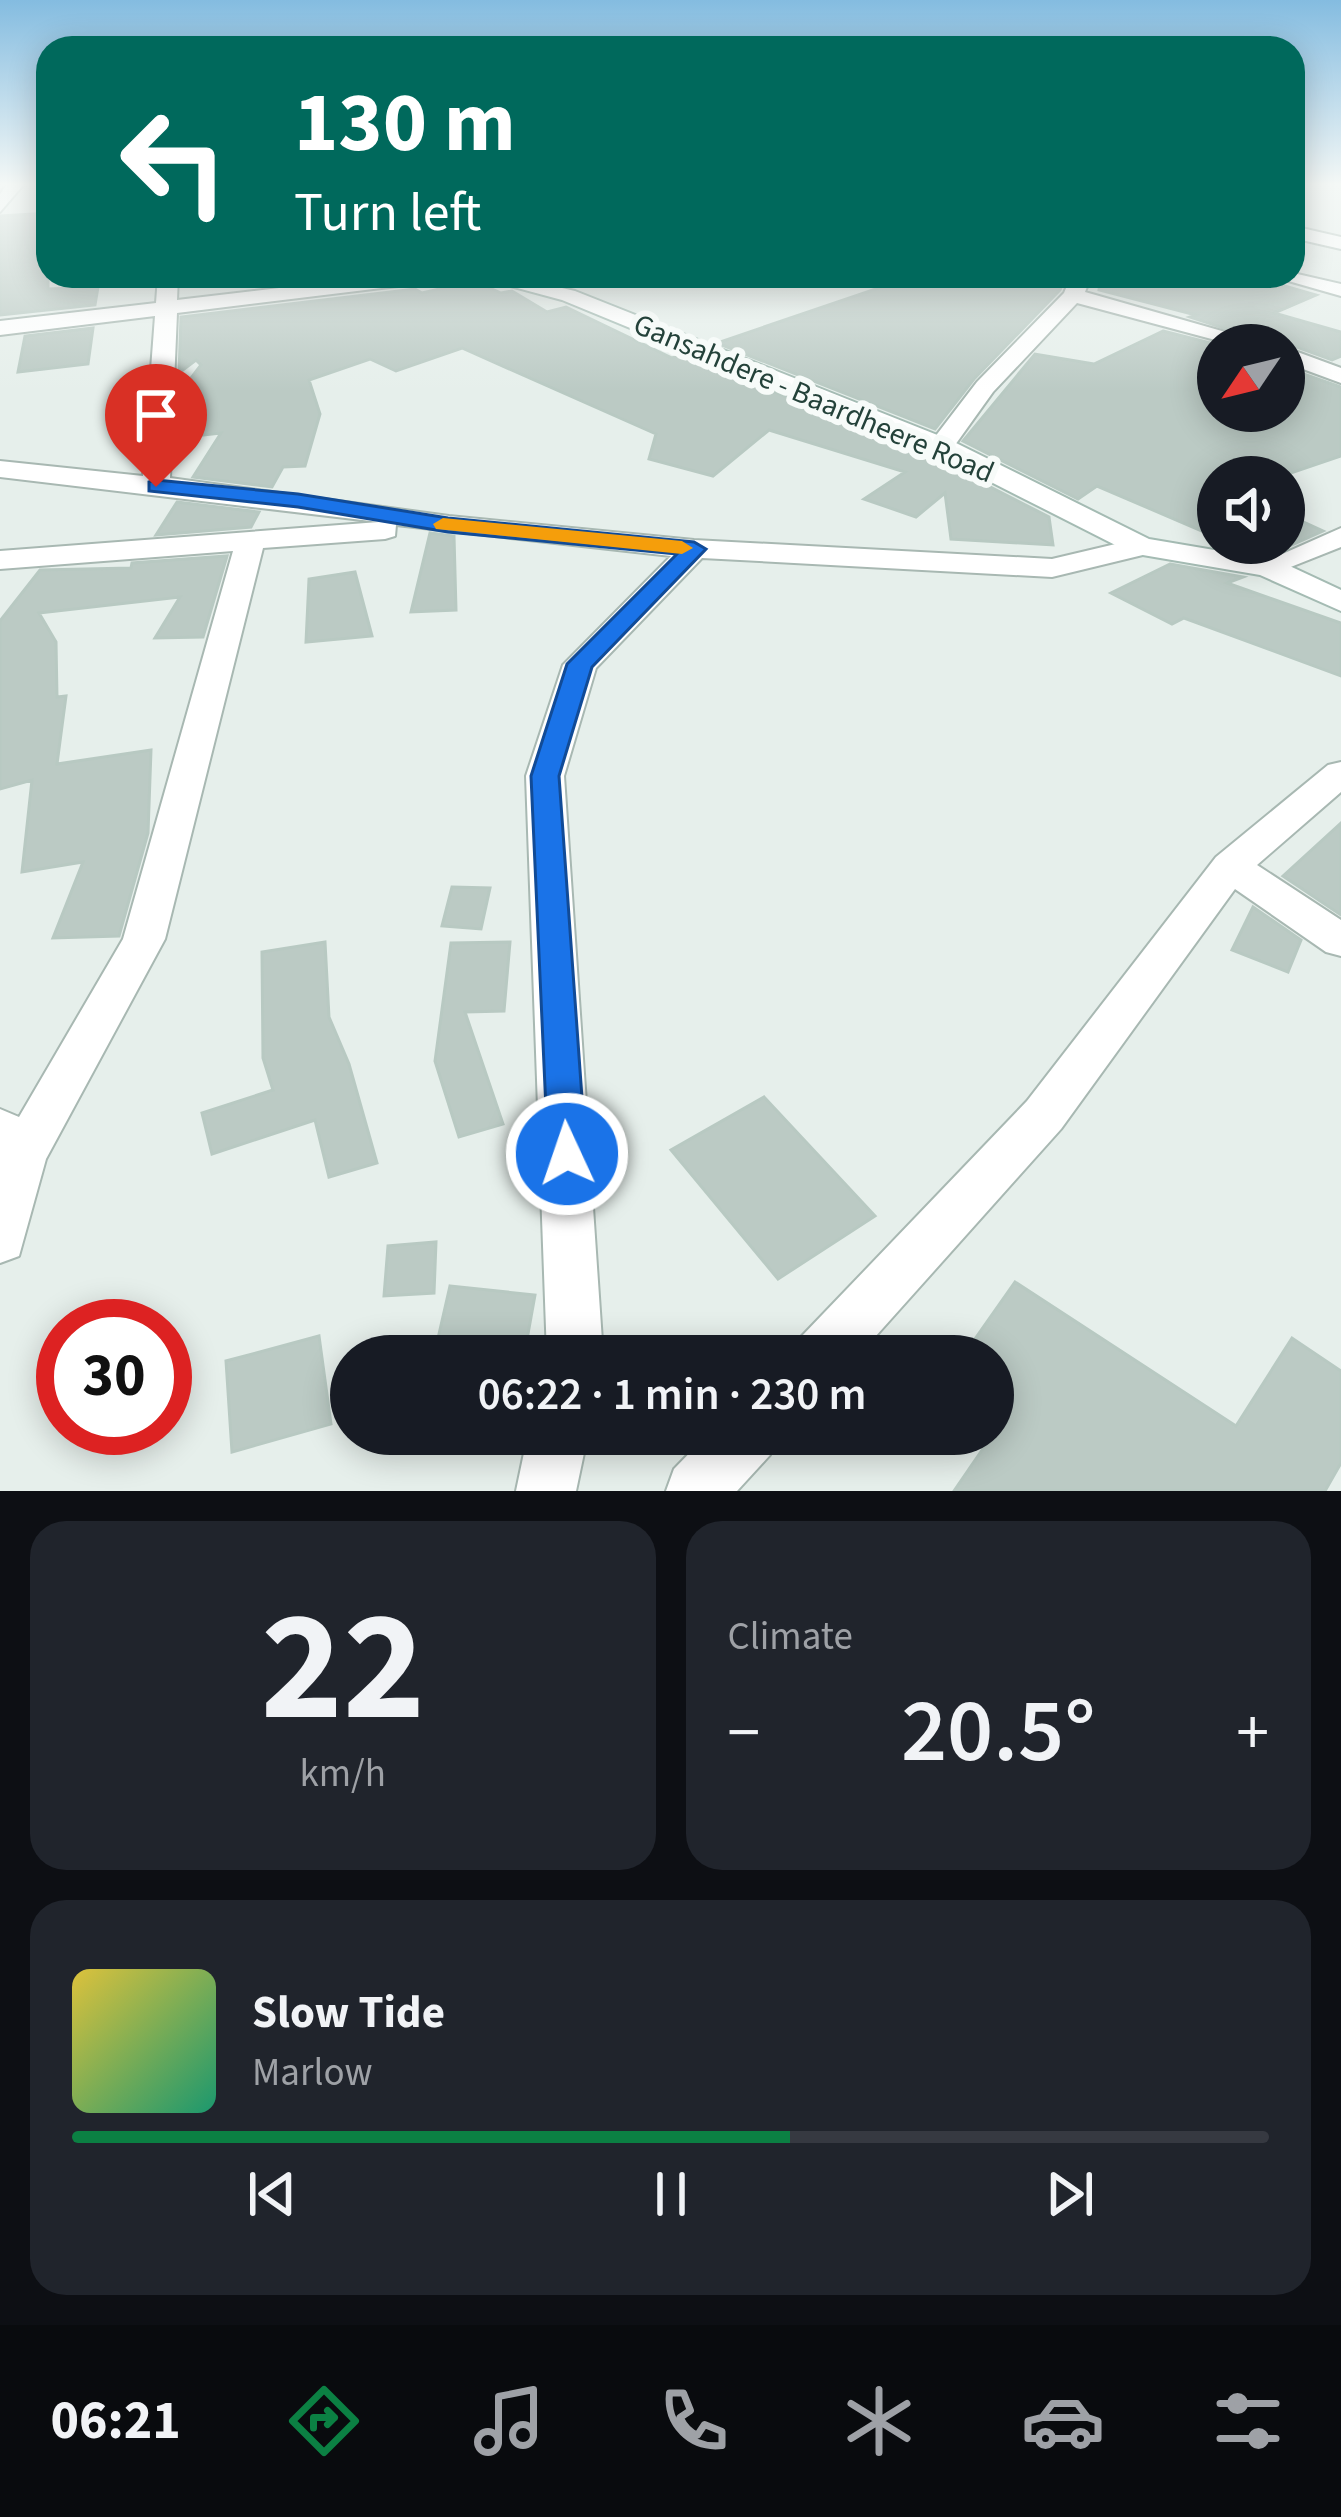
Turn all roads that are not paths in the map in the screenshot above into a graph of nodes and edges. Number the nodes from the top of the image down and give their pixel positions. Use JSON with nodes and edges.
{"nodes":[{"id":1,"x":1305,"y":282,"type":"edge"},
{"id":2,"x":168,"y":288,"type":"edge"},
{"id":3,"x":335,"y":288,"type":"edge"},
{"id":4,"x":534,"y":288,"type":"edge"},
{"id":5,"x":1075,"y":288,"type":"edge"},
{"id":6,"x":1086,"y":288,"type":"edge"},
{"id":7,"x":1341,"y":290,"type":"edge"},
{"id":8,"x":167,"y":309,"type":"junction"},
{"id":9,"x":1197,"y":324,"type":"edge"},
{"id":10,"x":0,"y":328,"type":"edge"},
{"id":11,"x":1305,"y":362,"type":"edge"},
{"id":12,"x":1341,"y":376,"type":"edge"},
{"id":13,"x":941,"y":446,"type":"junction"},
{"id":14,"x":0,"y":469,"type":"edge"},
{"id":15,"x":156,"y":487,"type":"junction"},
{"id":16,"x":448,"y":525,"type":"junction"},
{"id":17,"x":1341,"y":538,"type":"edge"},
{"id":18,"x":251,"y":539,"type":"junction"},
{"id":19,"x":1141,"y":548,"type":"junction"},
{"id":20,"x":694,"y":549,"type":"junction"},
{"id":21,"x":0,"y":560,"type":"edge"},
{"id":22,"x":1268,"y":567,"type":"junction"},
{"id":23,"x":1341,"y":602,"type":"edge"},
{"id":24,"x":1341,"y":773,"type":"edge"},
{"id":25,"x":1230,"y":866,"type":"junction"},
{"id":26,"x":1341,"y":941,"type":"edge"},
{"id":27,"x":11,"y":1143,"type":"edge"},
{"id":28,"x":0,"y":1240,"type":"edge"},
{"id":29,"x":573,"y":1335,"type":"edge"},
{"id":30,"x":839,"y":1335,"type":"edge"},
{"id":31,"x":554,"y":1455,"type":"edge"},
{"id":32,"x":729,"y":1455,"type":"edge"},
{"id":33,"x":546,"y":1491,"type":"edge"},
{"id":34,"x":696,"y":1491,"type":"edge"}],
"edges":[{"from":1,"to":7,"type":"street"},
{"from":2,"to":8,"type":"street"},
{"from":3,"to":8,"type":"street"},
{"from":4,"to":13,"type":"street","name":"Gansahdere - Baardheere Road"},
{"from":5,"to":13,"type":"street"},
{"from":6,"to":9,"type":"street"},
{"from":8,"to":10,"type":"street"},
{"from":8,"to":15,"type":"street"},
{"from":11,"to":12,"type":"street"},
{"from":13,"to":19,"type":"street","name":"Gansahdere - Baardheere Road"},
{"from":14,"to":15,"type":"street"},
{"from":15,"to":16,"type":"street"},
{"from":16,"to":18,"type":"street"},
{"from":16,"to":20,"type":"street"},
{"from":17,"to":22,"type":"street"},
{"from":18,"to":21,"type":"street"},
{"from":18,"to":27,"type":"street"},
{"from":19,"to":20,"type":"street"},
{"from":19,"to":22,"type":"street","name":"Gansahdere - Baardheere Road"},
{"from":20,"to":29,"type":"street"},
{"from":22,"to":23,"type":"street","name":"Gansahdere - Baardheere Road"},
{"from":24,"to":25,"type":"street"},
{"from":25,"to":26,"type":"street"},
{"from":25,"to":30,"type":"street"},
{"from":27,"to":28,"type":"street"},
{"from":31,"to":33,"type":"street"},
{"from":32,"to":34,"type":"street"}]}
